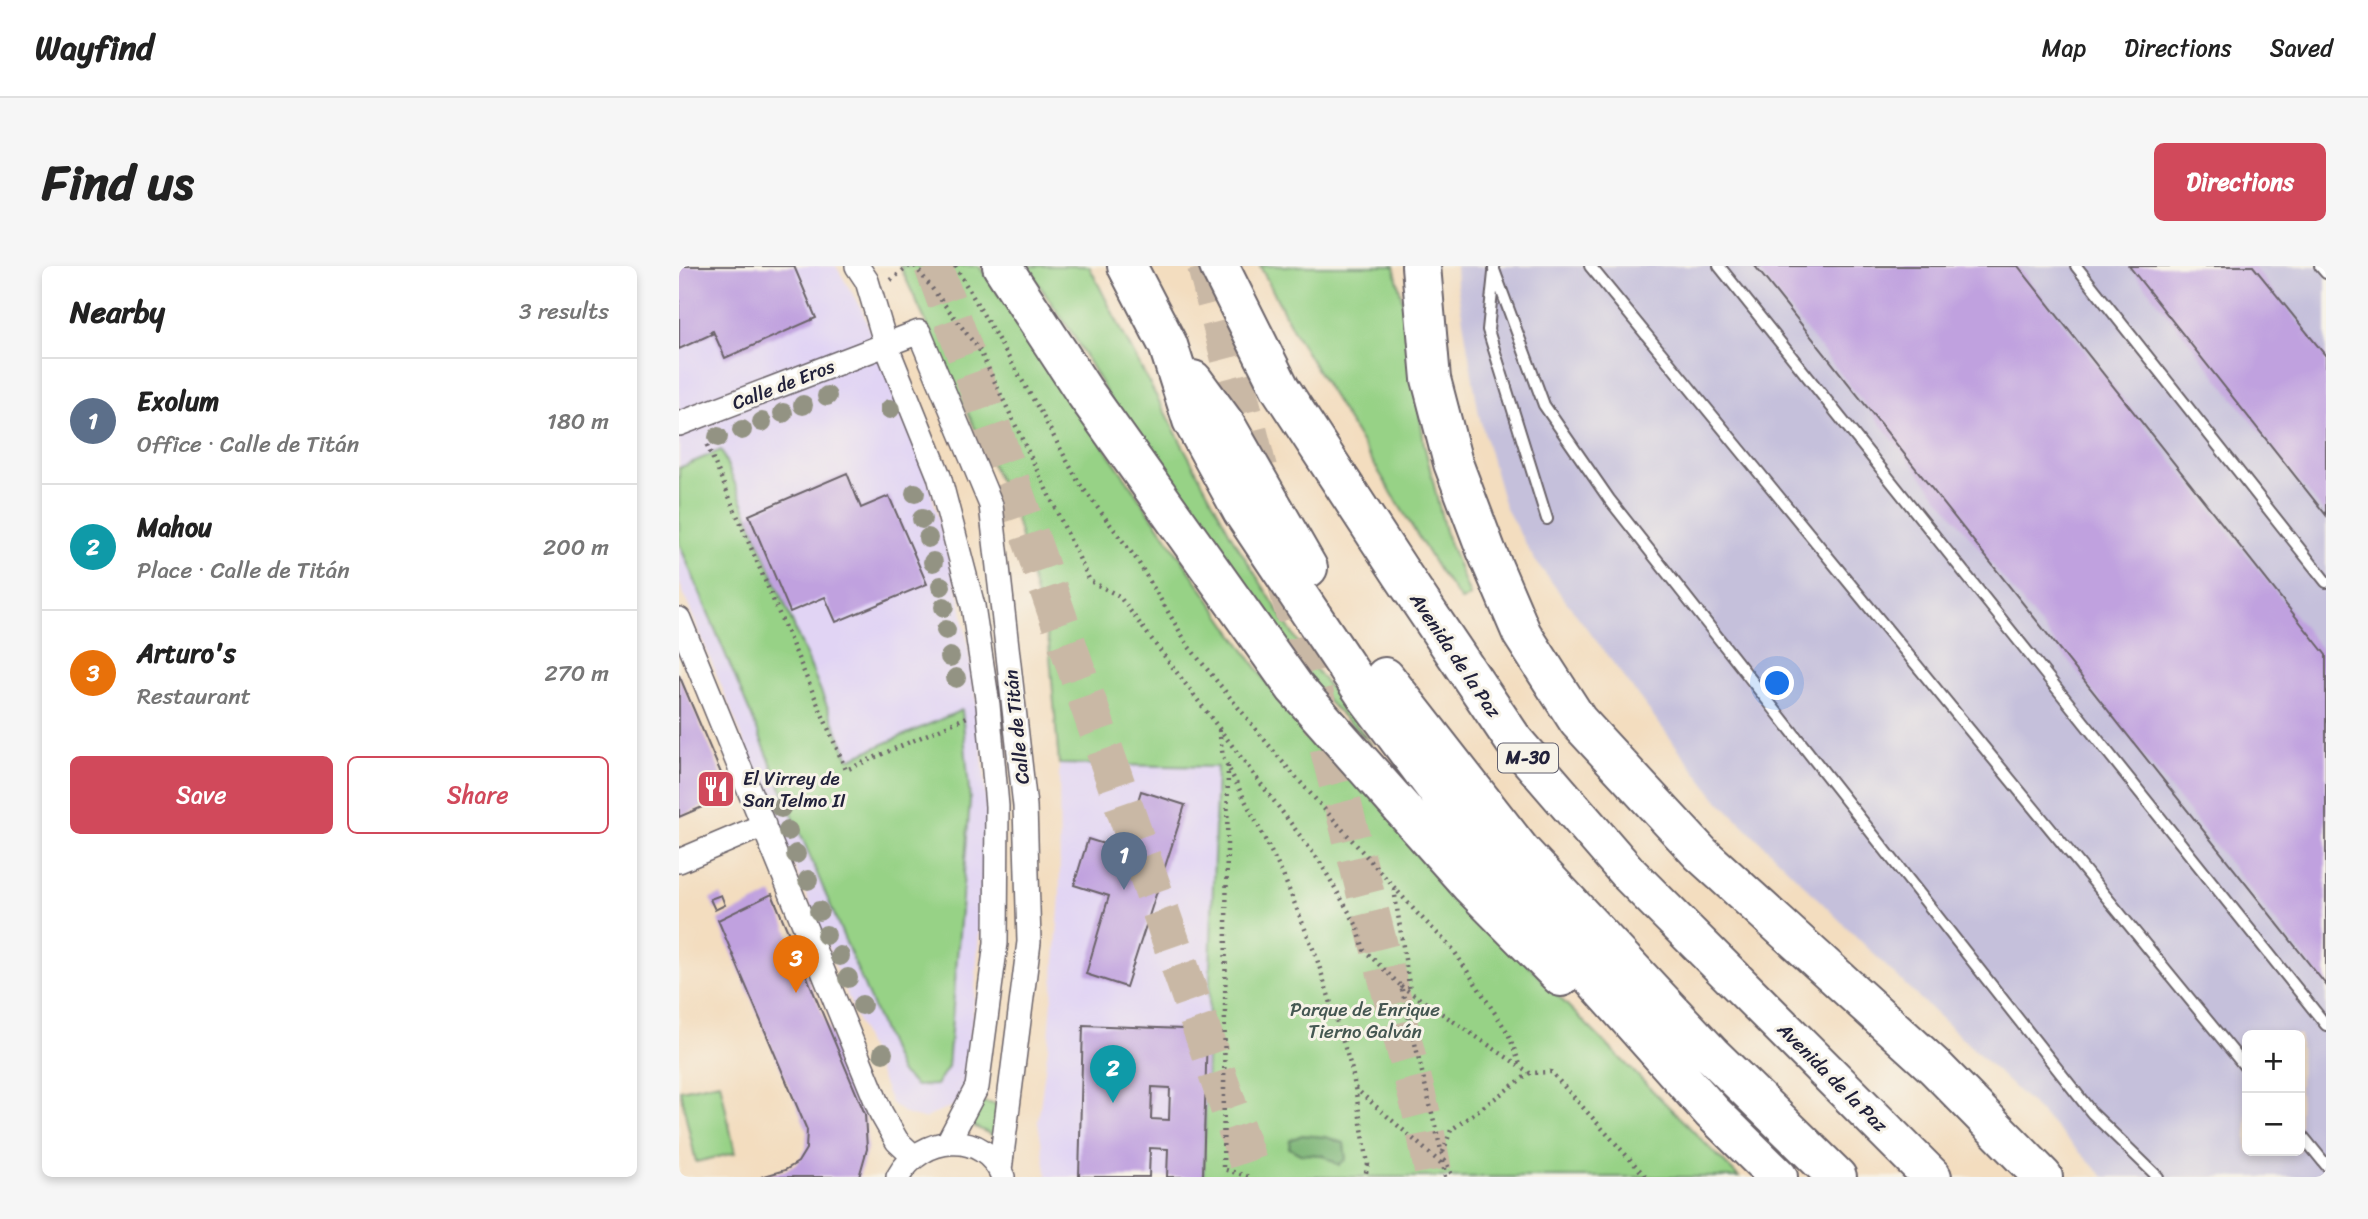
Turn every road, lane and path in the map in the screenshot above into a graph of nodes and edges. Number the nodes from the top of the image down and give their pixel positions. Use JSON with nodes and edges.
{"nodes":[{"id":1,"x":909,"y":266,"type":"edge"},
{"id":2,"x":915,"y":266,"type":"edge"},
{"id":3,"x":955,"y":266,"type":"edge"},
{"id":4,"x":1002,"y":266,"type":"edge"},
{"id":5,"x":1126,"y":266,"type":"edge"},
{"id":6,"x":1219,"y":266,"type":"edge"},
{"id":7,"x":1590,"y":266,"type":"edge"},
{"id":8,"x":1719,"y":266,"type":"edge"},
{"id":9,"x":2076,"y":266,"type":"edge"},
{"id":10,"x":2320,"y":266,"type":"edge"},
{"id":11,"x":1494,"y":268,"type":"edge"},
{"id":12,"x":865,"y":271,"type":"edge"},
{"id":13,"x":1416,"y":272,"type":"edge"},
{"id":14,"x":2326,"y":273,"type":"edge"},
{"id":15,"x":891,"y":280,"type":"dead end"},
{"id":16,"x":886,"y":345,"type":"junction"},
{"id":17,"x":1168,"y":345,"type":"junction"},
{"id":18,"x":679,"y":424,"type":"edge"},
{"id":19,"x":707,"y":445,"type":"dead end"},
{"id":20,"x":1547,"y":519,"type":"dead end"},
{"id":21,"x":2326,"y":582,"type":"edge"},
{"id":22,"x":679,"y":619,"type":"edge"},
{"id":23,"x":972,"y":716,"type":"dead end"},
{"id":24,"x":1219,"y":727,"type":"junction"},
{"id":25,"x":1228,"y":765,"type":"junction"},
{"id":26,"x":764,"y":825,"type":"junction"},
{"id":27,"x":679,"y":861,"type":"edge"},
{"id":28,"x":1393,"y":887,"type":"junction"},
{"id":29,"x":1401,"y":986,"type":"junction"},
{"id":30,"x":1410,"y":992,"type":"junction"},
{"id":31,"x":2326,"y":1025,"type":"edge"},
{"id":32,"x":2242,"y":1063,"type":"edge"},
{"id":33,"x":1521,"y":1067,"type":"junction"},
{"id":34,"x":1530,"y":1073,"type":"junction"},
{"id":35,"x":1355,"y":1087,"type":"junction"},
{"id":36,"x":1712,"y":1112,"type":"junction"},
{"id":37,"x":2305,"y":1139,"type":"edge"},
{"id":38,"x":948,"y":1142,"type":"junction"},
{"id":39,"x":1442,"y":1154,"type":"junction"},
{"id":40,"x":913,"y":1156,"type":"junction"},
{"id":41,"x":2326,"y":1165,"type":"edge"},
{"id":42,"x":1444,"y":1166,"type":"junction"},
{"id":43,"x":1001,"y":1173,"type":"edge"},
{"id":44,"x":898,"y":1177,"type":"edge"},
{"id":45,"x":1250,"y":1177,"type":"edge"},
{"id":46,"x":1365,"y":1177,"type":"edge"},
{"id":47,"x":1445,"y":1177,"type":"edge"},
{"id":48,"x":1453,"y":1177,"type":"edge"},
{"id":49,"x":1646,"y":1177,"type":"edge"},
{"id":50,"x":1778,"y":1177,"type":"edge"},
{"id":51,"x":1837,"y":1177,"type":"edge"},
{"id":52,"x":1932,"y":1177,"type":"edge"},
{"id":53,"x":2043,"y":1177,"type":"edge"},
{"id":54,"x":2158,"y":1177,"type":"edge"}],
"edges":[{"from":1,"to":15,"type":"path"},
{"from":2,"to":24,"type":"path"},
{"from":3,"to":28,"type":"path"},
{"from":4,"to":36,"type":"highway"},
{"from":5,"to":17,"type":"highway"},
{"from":6,"to":52,"type":"highway","name":"Avenida de la Paz","number":"M-30"},
{"from":7,"to":32,"type":"lane"},
{"from":8,"to":31,"type":"lane"},
{"from":9,"to":21,"type":"lane"},
{"from":10,"to":14,"type":"lane"},
{"from":11,"to":20,"type":"lane"},
{"from":11,"to":54,"type":"lane"},
{"from":12,"to":16,"type":"street","name":"Calle de Titán"},
{"from":13,"to":53,"type":"highway"},
{"from":16,"to":18,"type":"street","name":"Calle de Eros"},
{"from":16,"to":38,"type":"street","name":"Calle de Titán"},
{"from":16,"to":43,"type":"street","name":"Calle de Titán"},
{"from":17,"to":36,"type":"highway"},
{"from":17,"to":51,"type":"highway"},
{"from":19,"to":23,"type":"path"},
{"from":22,"to":26,"type":"street"},
{"from":24,"to":25,"type":"path"},
{"from":24,"to":29,"type":"path"},
{"from":25,"to":35,"type":"path"},
{"from":25,"to":45,"type":"path"},
{"from":26,"to":27,"type":"street"},
{"from":26,"to":40,"type":"street"},
{"from":28,"to":30,"type":"path"},
{"from":28,"to":33,"type":"path"},
{"from":29,"to":30,"type":"path"},
{"from":29,"to":39,"type":"path"},
{"from":30,"to":33,"type":"path"},
{"from":33,"to":34,"type":"path"},
{"from":34,"to":39,"type":"path"},
{"from":34,"to":49,"type":"path"},
{"from":35,"to":42,"type":"path"},
{"from":35,"to":46,"type":"path"},
{"from":36,"to":50,"type":"highway"},
{"from":37,"to":41,"type":"lane"},
{"from":38,"to":40,"type":"street"},
{"from":38,"to":43,"type":"street"},
{"from":39,"to":42,"type":"path"},
{"from":39,"to":48,"type":"path"},
{"from":40,"to":44,"type":"street"},
{"from":42,"to":47,"type":"path"}]}
